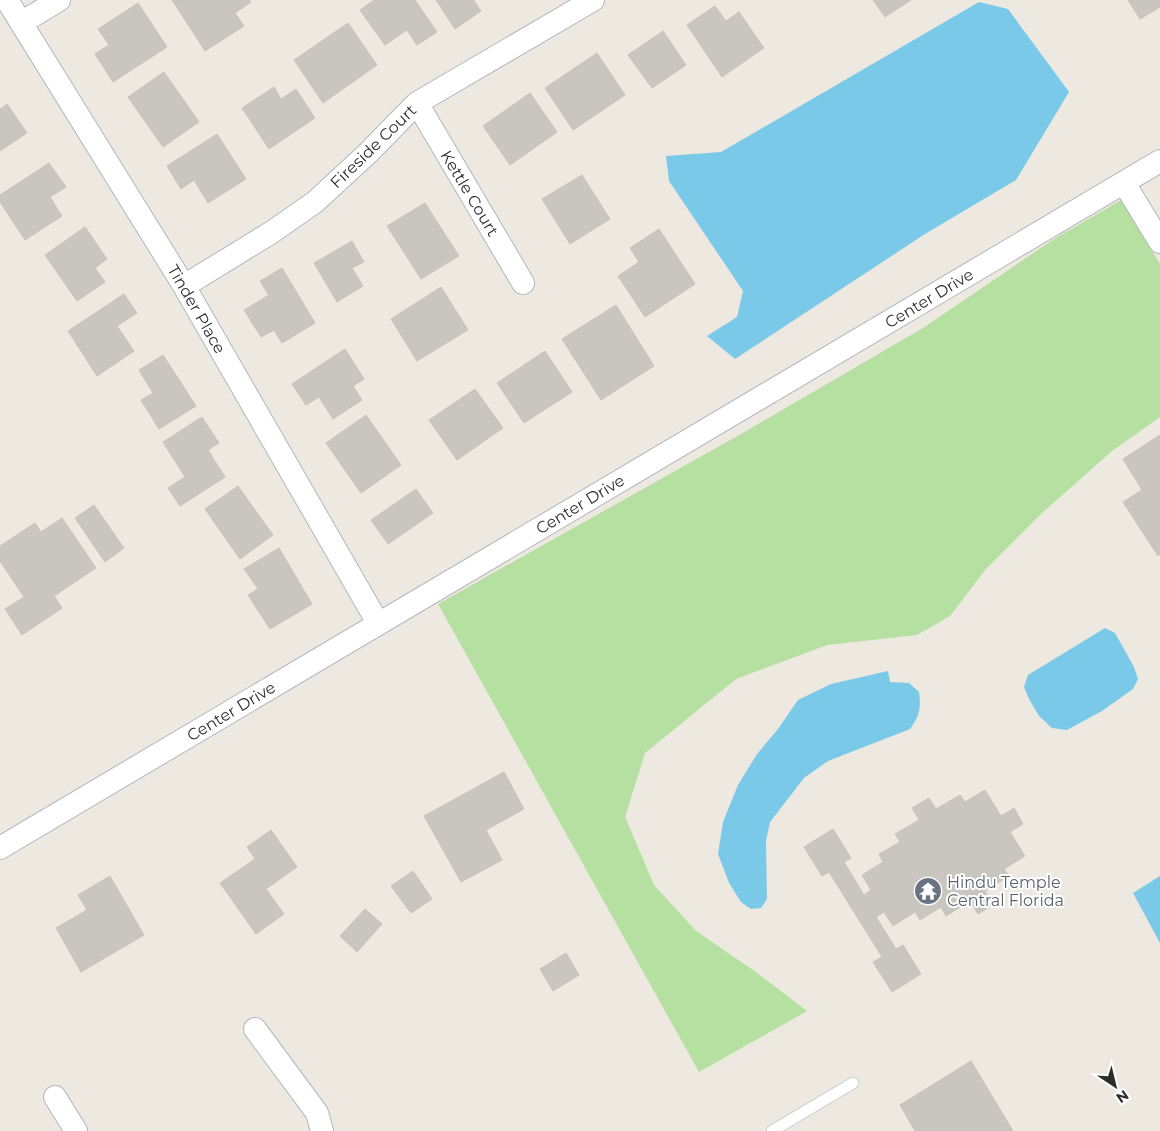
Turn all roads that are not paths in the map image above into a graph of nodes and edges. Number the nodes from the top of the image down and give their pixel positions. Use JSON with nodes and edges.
{"nodes":[{"id":1,"x":7,"y":0,"type":"edge"},
{"id":2,"x":59,"y":0,"type":"edge"},
{"id":3,"x":593,"y":0,"type":"edge"},
{"id":4,"x":21,"y":23,"type":"junction"},
{"id":5,"x":417,"y":103,"type":"junction"},
{"id":6,"x":1160,"y":161,"type":"edge"},
{"id":7,"x":1124,"y":183,"type":"junction"},
{"id":8,"x":1160,"y":242,"type":"edge"},
{"id":9,"x":523,"y":284,"type":"dead end"},
{"id":10,"x":184,"y":286,"type":"junction"},
{"id":11,"x":378,"y":623,"type":"junction"},
{"id":12,"x":0,"y":848,"type":"edge"},
{"id":13,"x":255,"y":1029,"type":"dead end"},
{"id":14,"x":853,"y":1083,"type":"dead end"},
{"id":15,"x":55,"y":1097,"type":"dead end"},
{"id":16,"x":76,"y":1131,"type":"edge"},
{"id":17,"x":322,"y":1131,"type":"edge"},
{"id":18,"x":772,"y":1131,"type":"edge"}],
"edges":[{"from":1,"to":4,"type":"street","name":"Tinder Place"},
{"from":2,"to":4,"type":"street"},
{"from":3,"to":5,"type":"street","name":"Fireside Court"},
{"from":4,"to":10,"type":"street","name":"Tinder Place"},
{"from":5,"to":9,"type":"street","name":"Kettle Court"},
{"from":5,"to":10,"type":"street","name":"Fireside Court"},
{"from":6,"to":7,"type":"street","name":"Center Drive"},
{"from":7,"to":8,"type":"street"},
{"from":7,"to":11,"type":"street","name":"Center Drive"},
{"from":10,"to":11,"type":"street","name":"Tinder Place"},
{"from":11,"to":12,"type":"street","name":"Center Drive"},
{"from":13,"to":17,"type":"street"},
{"from":14,"to":18,"type":"lane"},
{"from":15,"to":16,"type":"street"}]}
